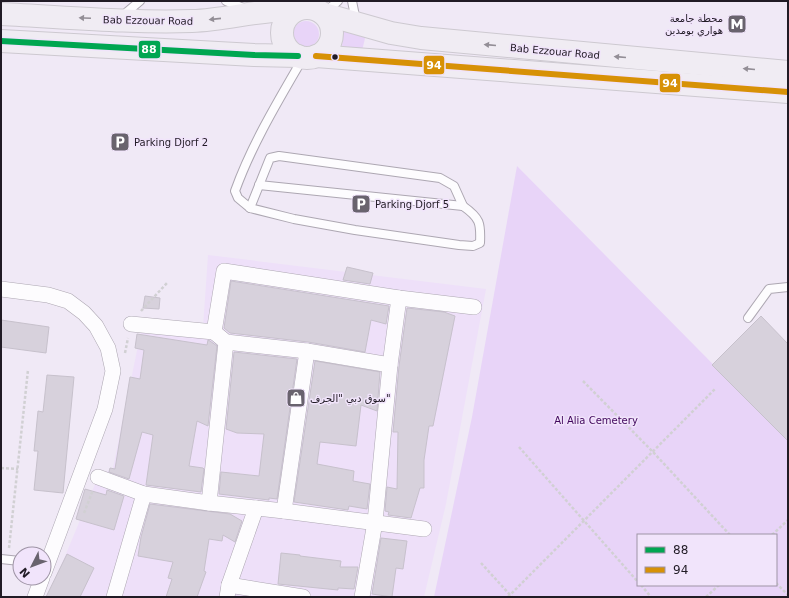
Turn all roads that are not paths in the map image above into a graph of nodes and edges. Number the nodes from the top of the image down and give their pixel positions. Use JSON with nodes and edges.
{"nodes":[{"id":1,"x":140,"y":1,"type":"edge"},
{"id":2,"x":226,"y":1,"type":"edge"},
{"id":3,"x":352,"y":1,"type":"edge"},
{"id":4,"x":328,"y":9,"type":"edge"},
{"id":5,"x":295,"y":10,"type":"junction"},
{"id":6,"x":252,"y":13,"type":"junction"},
{"id":7,"x":1,"y":14,"type":"edge"},
{"id":8,"x":118,"y":20,"type":"junction"},
{"id":9,"x":359,"y":24,"type":"junction"},
{"id":10,"x":1,"y":41,"type":"edge"},
{"id":11,"x":306,"y":56,"type":"junction"},
{"id":12,"x":788,"y":72,"type":"edge"},
{"id":13,"x":697,"y":74,"type":"junction"},
{"id":14,"x":788,"y":92,"type":"edge"},
{"id":15,"x":259,"y":185,"type":"junction"},
{"id":16,"x":463,"y":206,"type":"junction"},
{"id":17,"x":250,"y":208,"type":"junction"},
{"id":18,"x":788,"y":287,"type":"edge"},
{"id":19,"x":1,"y":289,"type":"edge"},
{"id":20,"x":399,"y":298,"type":"junction"},
{"id":21,"x":474,"y":307,"type":"dead end"},
{"id":22,"x":748,"y":318,"type":"dead end"},
{"id":23,"x":131,"y":324,"type":"dead end"},
{"id":24,"x":214,"y":332,"type":"junction"},
{"id":25,"x":226,"y":342,"type":"junction"},
{"id":26,"x":308,"y":352,"type":"junction"},
{"id":27,"x":390,"y":365,"type":"junction"},
{"id":28,"x":98,"y":477,"type":"dead end"},
{"id":29,"x":144,"y":494,"type":"junction"},
{"id":30,"x":209,"y":503,"type":"junction"},
{"id":31,"x":256,"y":508,"type":"junction"},
{"id":32,"x":284,"y":511,"type":"junction"},
{"id":33,"x":375,"y":522,"type":"junction"},
{"id":34,"x":424,"y":529,"type":"dead end"},
{"id":35,"x":52,"y":549,"type":"edge"},
{"id":36,"x":38,"y":586,"type":"edge"},
{"id":37,"x":228,"y":591,"type":"edge"},
{"id":38,"x":278,"y":595,"type":"edge"},
{"id":39,"x":34,"y":597,"type":"edge"},
{"id":40,"x":114,"y":597,"type":"edge"},
{"id":41,"x":303,"y":597,"type":"edge"},
{"id":42,"x":362,"y":597,"type":"edge"}],
"edges":[{"from":1,"to":8,"type":"lane"},
{"from":2,"to":6,"type":"lane"},
{"from":3,"to":9,"type":"lane"},
{"from":4,"to":5,"type":"main road"},
{"from":4,"to":9,"type":"main road","name":"Bab Ezzouar Road"},
{"from":4,"to":11,"type":"main road"},
{"from":5,"to":6,"type":"main road","name":"Bab Ezzouar Road"},
{"from":5,"to":11,"type":"main road"},
{"from":6,"to":8,"type":"main road","name":"Bab Ezzouar Road","one_way":true},
{"from":8,"to":7,"type":"main road","name":"Bab Ezzouar Road","one_way":true},
{"from":13,"to":9,"type":"main road","name":"Bab Ezzouar Road","one_way":true},
{"from":10,"to":11,"type":"main road","name":"Bab Ezzouar Road"},
{"from":11,"to":13,"type":"main road","name":"Bab Ezzouar Road"},
{"from":11,"to":17,"type":"lane"},
{"from":12,"to":13,"type":"main road","name":"Bab Ezzouar Road","one_way":true},
{"from":13,"to":14,"type":"main road","name":"Bab Ezzouar Road"},
{"from":15,"to":16,"type":"lane"},
{"from":15,"to":16,"type":"lane"},
{"from":15,"to":17,"type":"lane"},
{"from":16,"to":17,"type":"lane"},
{"from":18,"to":22,"type":"lane"},
{"from":19,"to":35,"type":"street"},
{"from":20,"to":21,"type":"street"},
{"from":20,"to":24,"type":"street"},
{"from":20,"to":27,"type":"street"},
{"from":23,"to":24,"type":"street"},
{"from":24,"to":25,"type":"street"},
{"from":25,"to":26,"type":"street"},
{"from":25,"to":30,"type":"street"},
{"from":26,"to":27,"type":"street"},
{"from":26,"to":32,"type":"street"},
{"from":27,"to":33,"type":"street"},
{"from":28,"to":29,"type":"street"},
{"from":29,"to":30,"type":"street"},
{"from":29,"to":40,"type":"street"},
{"from":30,"to":31,"type":"street"},
{"from":31,"to":32,"type":"street"},
{"from":31,"to":37,"type":"street"},
{"from":32,"to":33,"type":"street"},
{"from":33,"to":34,"type":"street"},
{"from":33,"to":42,"type":"street"},
{"from":36,"to":39,"type":"street"},
{"from":37,"to":38,"type":"street"},
{"from":38,"to":41,"type":"street"}]}
